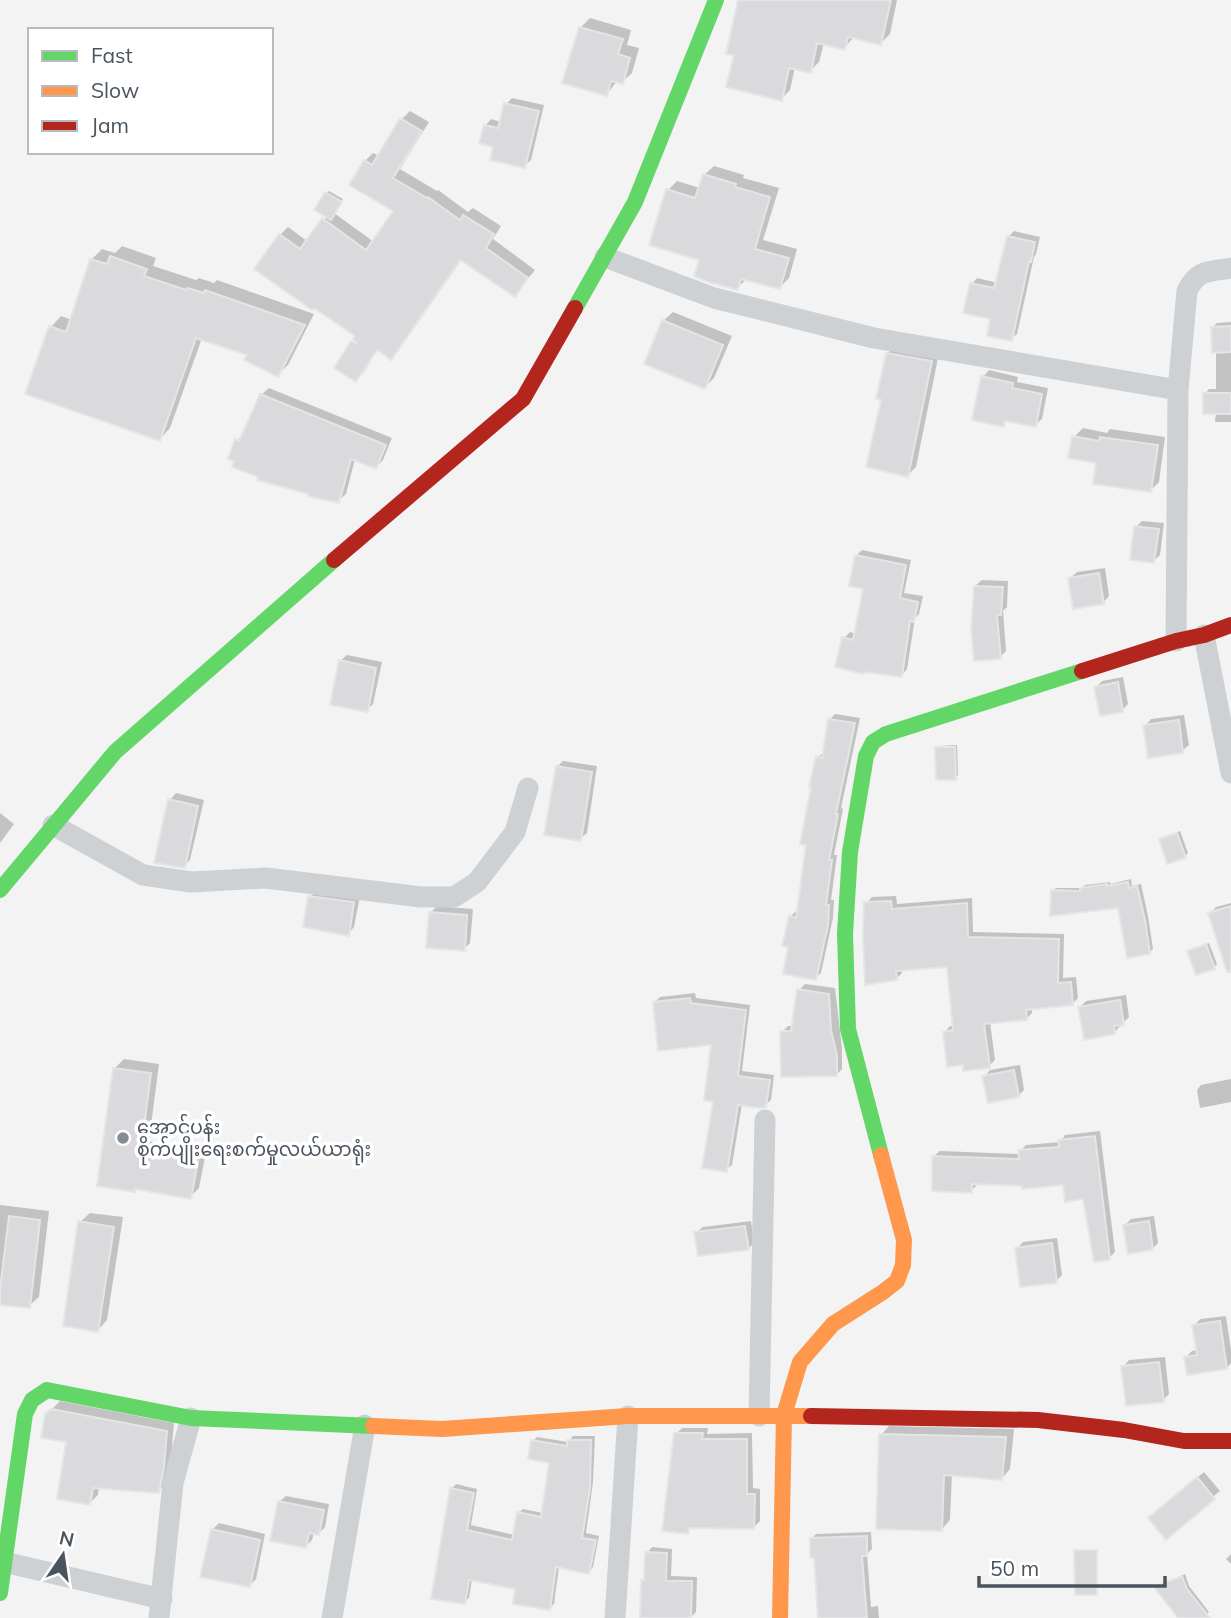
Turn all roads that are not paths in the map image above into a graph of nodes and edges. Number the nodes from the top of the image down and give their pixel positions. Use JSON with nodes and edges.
{"nodes":[{"id":1,"x":716,"y":0,"type":"edge"},
{"id":2,"x":605,"y":257,"type":"junction"},
{"id":3,"x":1231,"y":268,"type":"edge"},
{"id":4,"x":1178,"y":390,"type":"junction"},
{"id":5,"x":1231,"y":625,"type":"edge"},
{"id":6,"x":1204,"y":635,"type":"junction"},
{"id":7,"x":1176,"y":641,"type":"junction"},
{"id":8,"x":1231,"y":773,"type":"edge"},
{"id":9,"x":528,"y":788,"type":"dead end"},
{"id":10,"x":53,"y":825,"type":"junction"},
{"id":11,"x":0,"y":890,"type":"edge"},
{"id":12,"x":765,"y":1120,"type":"dead end"},
{"id":13,"x":784,"y":1415,"type":"junction"},
{"id":14,"x":628,"y":1416,"type":"junction"},
{"id":15,"x":759,"y":1416,"type":"junction"},
{"id":16,"x":191,"y":1418,"type":"junction"},
{"id":17,"x":365,"y":1425,"type":"junction"},
{"id":18,"x":1231,"y":1441,"type":"edge"},
{"id":19,"x":4,"y":1562,"type":"junction"},
{"id":20,"x":0,"y":1592,"type":"edge"},
{"id":21,"x":160,"y":1609,"type":"edge"},
{"id":22,"x":332,"y":1618,"type":"edge"},
{"id":23,"x":615,"y":1618,"type":"edge"},
{"id":24,"x":780,"y":1618,"type":"edge"}],
"edges":[{"from":1,"to":2,"type":"street"},
{"from":2,"to":4,"type":"street"},
{"from":2,"to":10,"type":"street"},
{"from":3,"to":4,"type":"street"},
{"from":4,"to":7,"type":"street"},
{"from":5,"to":6,"type":"street"},
{"from":6,"to":7,"type":"street"},
{"from":6,"to":8,"type":"street"},
{"from":7,"to":13,"type":"street"},
{"from":9,"to":10,"type":"street"},
{"from":10,"to":11,"type":"street"},
{"from":12,"to":15,"type":"street"},
{"from":13,"to":15,"type":"street"},
{"from":13,"to":18,"type":"street"},
{"from":13,"to":24,"type":"street"},
{"from":14,"to":15,"type":"street"},
{"from":14,"to":17,"type":"street"},
{"from":14,"to":23,"type":"street"},
{"from":16,"to":17,"type":"street"},
{"from":16,"to":19,"type":"street"},
{"from":16,"to":21,"type":"street"},
{"from":17,"to":22,"type":"street"},
{"from":19,"to":20,"type":"street"},
{"from":19,"to":21,"type":"street"}]}
